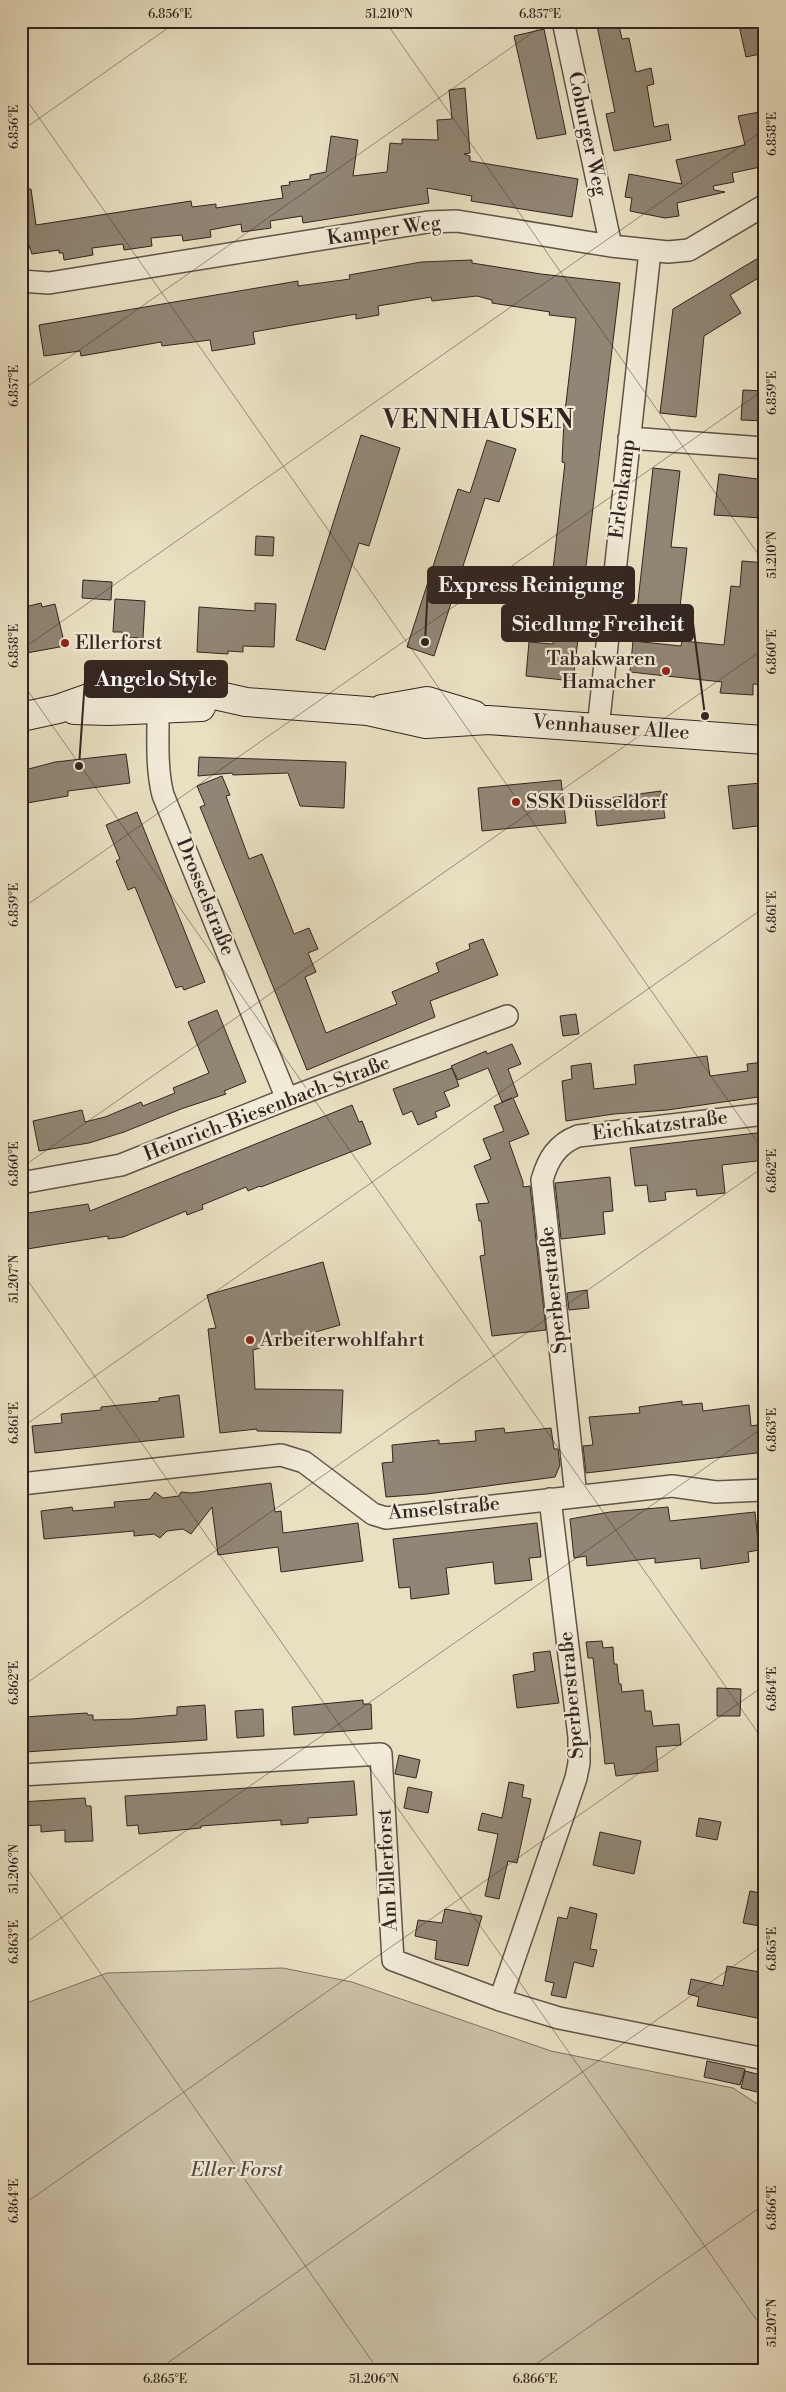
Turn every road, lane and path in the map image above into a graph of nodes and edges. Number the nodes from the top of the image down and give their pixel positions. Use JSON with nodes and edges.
{"nodes":[{"id":1,"x":563,"y":21,"type":"edge"},
{"id":2,"x":765,"y":205,"type":"edge"},
{"id":3,"x":611,"y":246,"type":"junction"},
{"id":4,"x":650,"y":250,"type":"junction"},
{"id":5,"x":21,"y":281,"type":"edge"},
{"id":6,"x":629,"y":438,"type":"junction"},
{"id":7,"x":765,"y":448,"type":"edge"},
{"id":8,"x":158,"y":698,"type":"junction"},
{"id":9,"x":21,"y":716,"type":"edge"},
{"id":10,"x":598,"y":728,"type":"junction"},
{"id":11,"x":765,"y":740,"type":"edge"},
{"id":12,"x":507,"y":1016,"type":"dead end"},
{"id":13,"x":287,"y":1099,"type":"junction"},
{"id":14,"x":765,"y":1114,"type":"edge"},
{"id":15,"x":558,"y":1148,"type":"joint"},
{"id":16,"x":21,"y":1183,"type":"edge"},
{"id":17,"x":21,"y":1484,"type":"edge"},
{"id":18,"x":765,"y":1490,"type":"edge"},
{"id":19,"x":576,"y":1496,"type":"junction"},
{"id":20,"x":550,"y":1499,"type":"junction"},
{"id":21,"x":21,"y":1774,"type":"edge"},
{"id":22,"x":500,"y":2000,"type":"junction"},
{"id":23,"x":765,"y":2059,"type":"edge"}],
"edges":[{"from":1,"to":3,"type":"street","name":"Coburger Weg"},
{"from":2,"to":4,"type":"street","name":"Kamper Weg"},
{"from":3,"to":4,"type":"street","name":"Kamper Weg"},
{"from":3,"to":5,"type":"street","name":"Kamper Weg"},
{"from":4,"to":6,"type":"street","name":"Erlenkamp"},
{"from":6,"to":7,"type":"street"},
{"from":6,"to":10,"type":"street","name":"Erlenkamp"},
{"from":8,"to":9,"type":"main road","name":"Vennhauser Allee"},
{"from":8,"to":10,"type":"main road","name":"Vennhauser Allee"},
{"from":8,"to":13,"type":"street","name":"Drosselstraße"},
{"from":10,"to":11,"type":"main road","name":"Vennhauser Allee"},
{"from":12,"to":13,"type":"street","name":"Heinrich-Biesenbach-Straße"},
{"from":13,"to":16,"type":"street","name":"Heinrich-Biesenbach-Straße"},
{"from":14,"to":15,"type":"street","name":"Eichkatzstraße"},
{"from":15,"to":19,"type":"street","name":"Sperberstraße"},
{"from":17,"to":20,"type":"street","name":"Amselstraße"},
{"from":18,"to":19,"type":"street","name":"Amselstraße"},
{"from":19,"to":20,"type":"street","name":"Amselstraße"},
{"from":20,"to":22,"type":"street","name":"Sperberstraße"},
{"from":21,"to":22,"type":"street","name":"Am Ellerforst"},
{"from":22,"to":23,"type":"street","name":"Am Ellerforst"}]}
